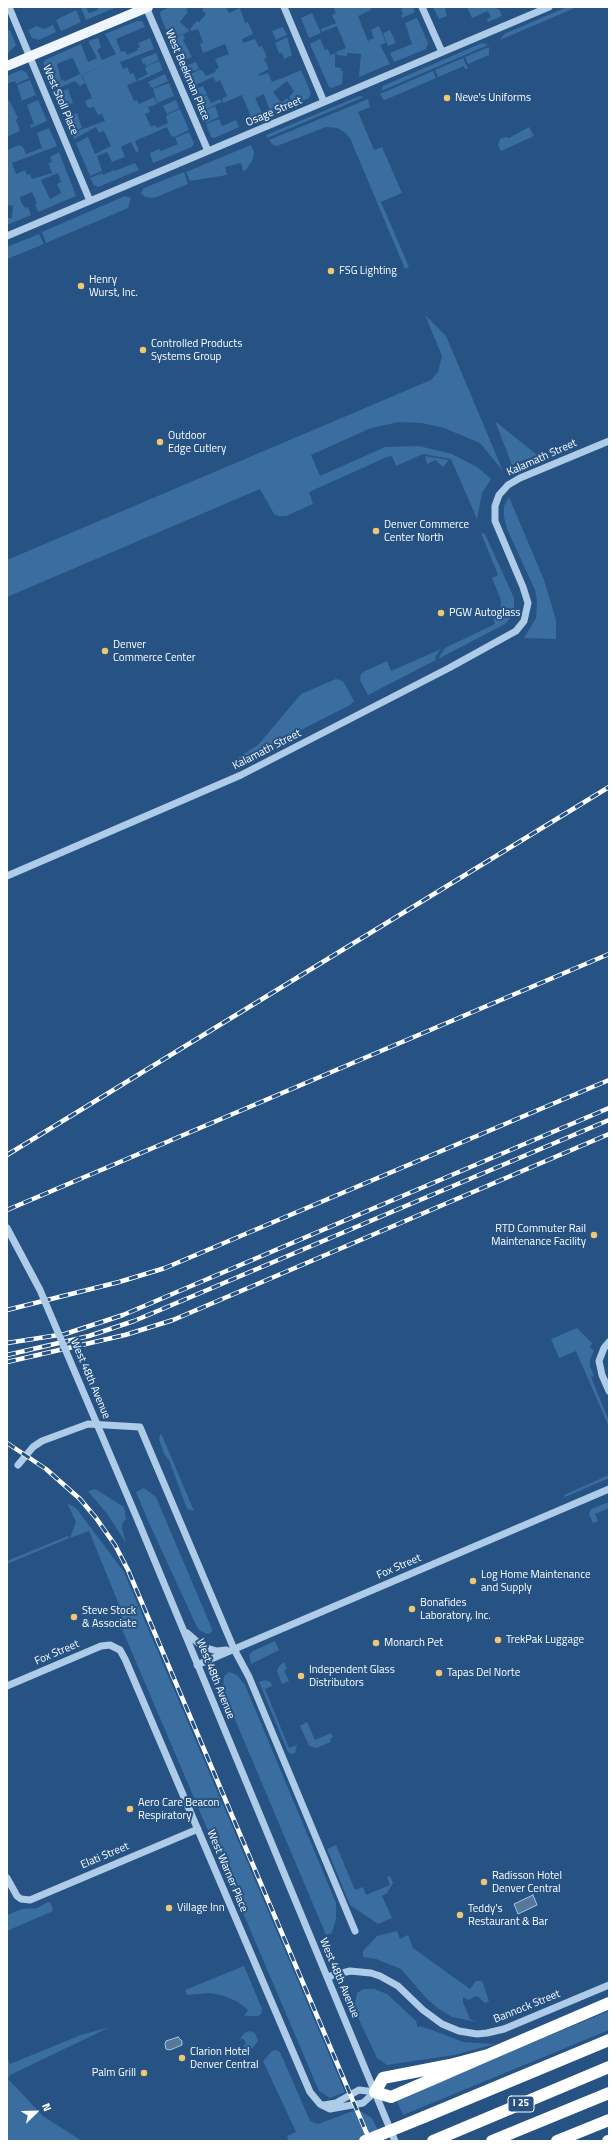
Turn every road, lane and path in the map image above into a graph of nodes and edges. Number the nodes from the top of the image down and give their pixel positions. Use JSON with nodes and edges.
{"nodes":[{"id":1,"x":9,"y":7,"type":"edge"},
{"id":2,"x":147,"y":7,"type":"edge"},
{"id":3,"x":284,"y":7,"type":"edge"},
{"id":4,"x":422,"y":7,"type":"edge"},
{"id":5,"x":549,"y":7,"type":"edge"},
{"id":6,"x":442,"y":52,"type":"junction"},
{"id":7,"x":30,"y":56,"type":"junction"},
{"id":8,"x":7,"y":66,"type":"edge"},
{"id":9,"x":324,"y":102,"type":"junction"},
{"id":10,"x":208,"y":152,"type":"junction"},
{"id":11,"x":90,"y":201,"type":"junction"},
{"id":12,"x":7,"y":236,"type":"edge"},
{"id":13,"x":609,"y":441,"type":"edge"},
{"id":14,"x":7,"y":876,"type":"edge"},
{"id":15,"x":7,"y":1228,"type":"edge"},
{"id":16,"x":609,"y":1342,"type":"edge"},
{"id":17,"x":609,"y":1391,"type":"edge"},
{"id":18,"x":18,"y":1465,"type":"dead end"},
{"id":19,"x":609,"y":1489,"type":"edge"},
{"id":20,"x":181,"y":1627,"type":"junction"},
{"id":21,"x":116,"y":1646,"type":"joint"},
{"id":22,"x":234,"y":1649,"type":"junction"},
{"id":23,"x":197,"y":1665,"type":"junction"},
{"id":24,"x":7,"y":1686,"type":"edge"},
{"id":25,"x":198,"y":1829,"type":"junction"},
{"id":26,"x":7,"y":1878,"type":"edge"},
{"id":27,"x":355,"y":1932,"type":"dead end"},
{"id":28,"x":327,"y":1977,"type":"junction"},
{"id":29,"x":609,"y":1985,"type":"edge"},
{"id":30,"x":609,"y":2003,"type":"edge"},
{"id":31,"x":609,"y":2040,"type":"edge"},
{"id":32,"x":488,"y":2055,"type":"junction"},
{"id":33,"x":609,"y":2067,"type":"edge"},
{"id":34,"x":375,"y":2092,"type":"junction"},
{"id":35,"x":609,"y":2093,"type":"edge"},
{"id":36,"x":320,"y":2104,"type":"junction"},
{"id":37,"x":609,"y":2120,"type":"edge"},
{"id":38,"x":366,"y":2141,"type":"edge"},
{"id":39,"x":395,"y":2141,"type":"edge"},
{"id":40,"x":433,"y":2141,"type":"edge"},
{"id":41,"x":492,"y":2141,"type":"edge"},
{"id":42,"x":557,"y":2141,"type":"edge"}],
"edges":[{"from":1,"to":7,"type":"street","name":"West Stoll Place"},
{"from":2,"to":7,"type":"main road"},
{"from":2,"to":10,"type":"street","name":"West Beekman Place"},
{"from":3,"to":9,"type":"street"},
{"from":4,"to":6,"type":"street"},
{"from":5,"to":6,"type":"street","name":"Osage Street"},
{"from":6,"to":9,"type":"street","name":"Osage Street"},
{"from":7,"to":8,"type":"main road"},
{"from":7,"to":11,"type":"street","name":"West Stoll Place"},
{"from":9,"to":10,"type":"street","name":"Osage Street"},
{"from":10,"to":11,"type":"street","name":"Osage Street"},
{"from":11,"to":12,"type":"street","name":"Osage Street"},
{"from":13,"to":14,"type":"street","name":"Kalamath Street"},
{"from":15,"to":20,"type":"street","name":"West 48th Avenue","bridge":true},
{"from":16,"to":17,"type":"street"},
{"from":18,"to":22,"type":"street"},
{"from":19,"to":22,"type":"street","name":"Fox Street"},
{"from":20,"to":22,"type":"street"},
{"from":20,"to":23,"type":"street","name":"West 48th Avenue"},
{"from":21,"to":24,"type":"street","name":"Fox Street"},
{"from":21,"to":25,"type":"street","name":"West Warner Place"},
{"from":22,"to":23,"type":"street","name":"Fox Street"},
{"from":22,"to":27,"type":"street"},
{"from":23,"to":28,"type":"street","name":"West 48th Avenue"},
{"from":25,"to":26,"type":"street","name":"Elati Street"},
{"from":25,"to":36,"type":"street","name":"West Warner Place"},
{"from":28,"to":29,"type":"street","name":"Bannock Street"},
{"from":28,"to":34,"type":"street","name":"West 48th Avenue"},
{"from":30,"to":32,"type":"highway"},
{"from":31,"to":38,"type":"highway","bridge":true},
{"from":32,"to":34,"type":"highway"},
{"from":32,"to":34,"type":"highway"},
{"from":33,"to":40,"type":"highway","number":"I 25"},
{"from":34,"to":36,"type":"street"},
{"from":34,"to":36,"type":"street"},
{"from":34,"to":39,"type":"street","name":"West 48th Avenue"},
{"from":35,"to":41,"type":"highway"},
{"from":37,"to":42,"type":"highway"}]}
